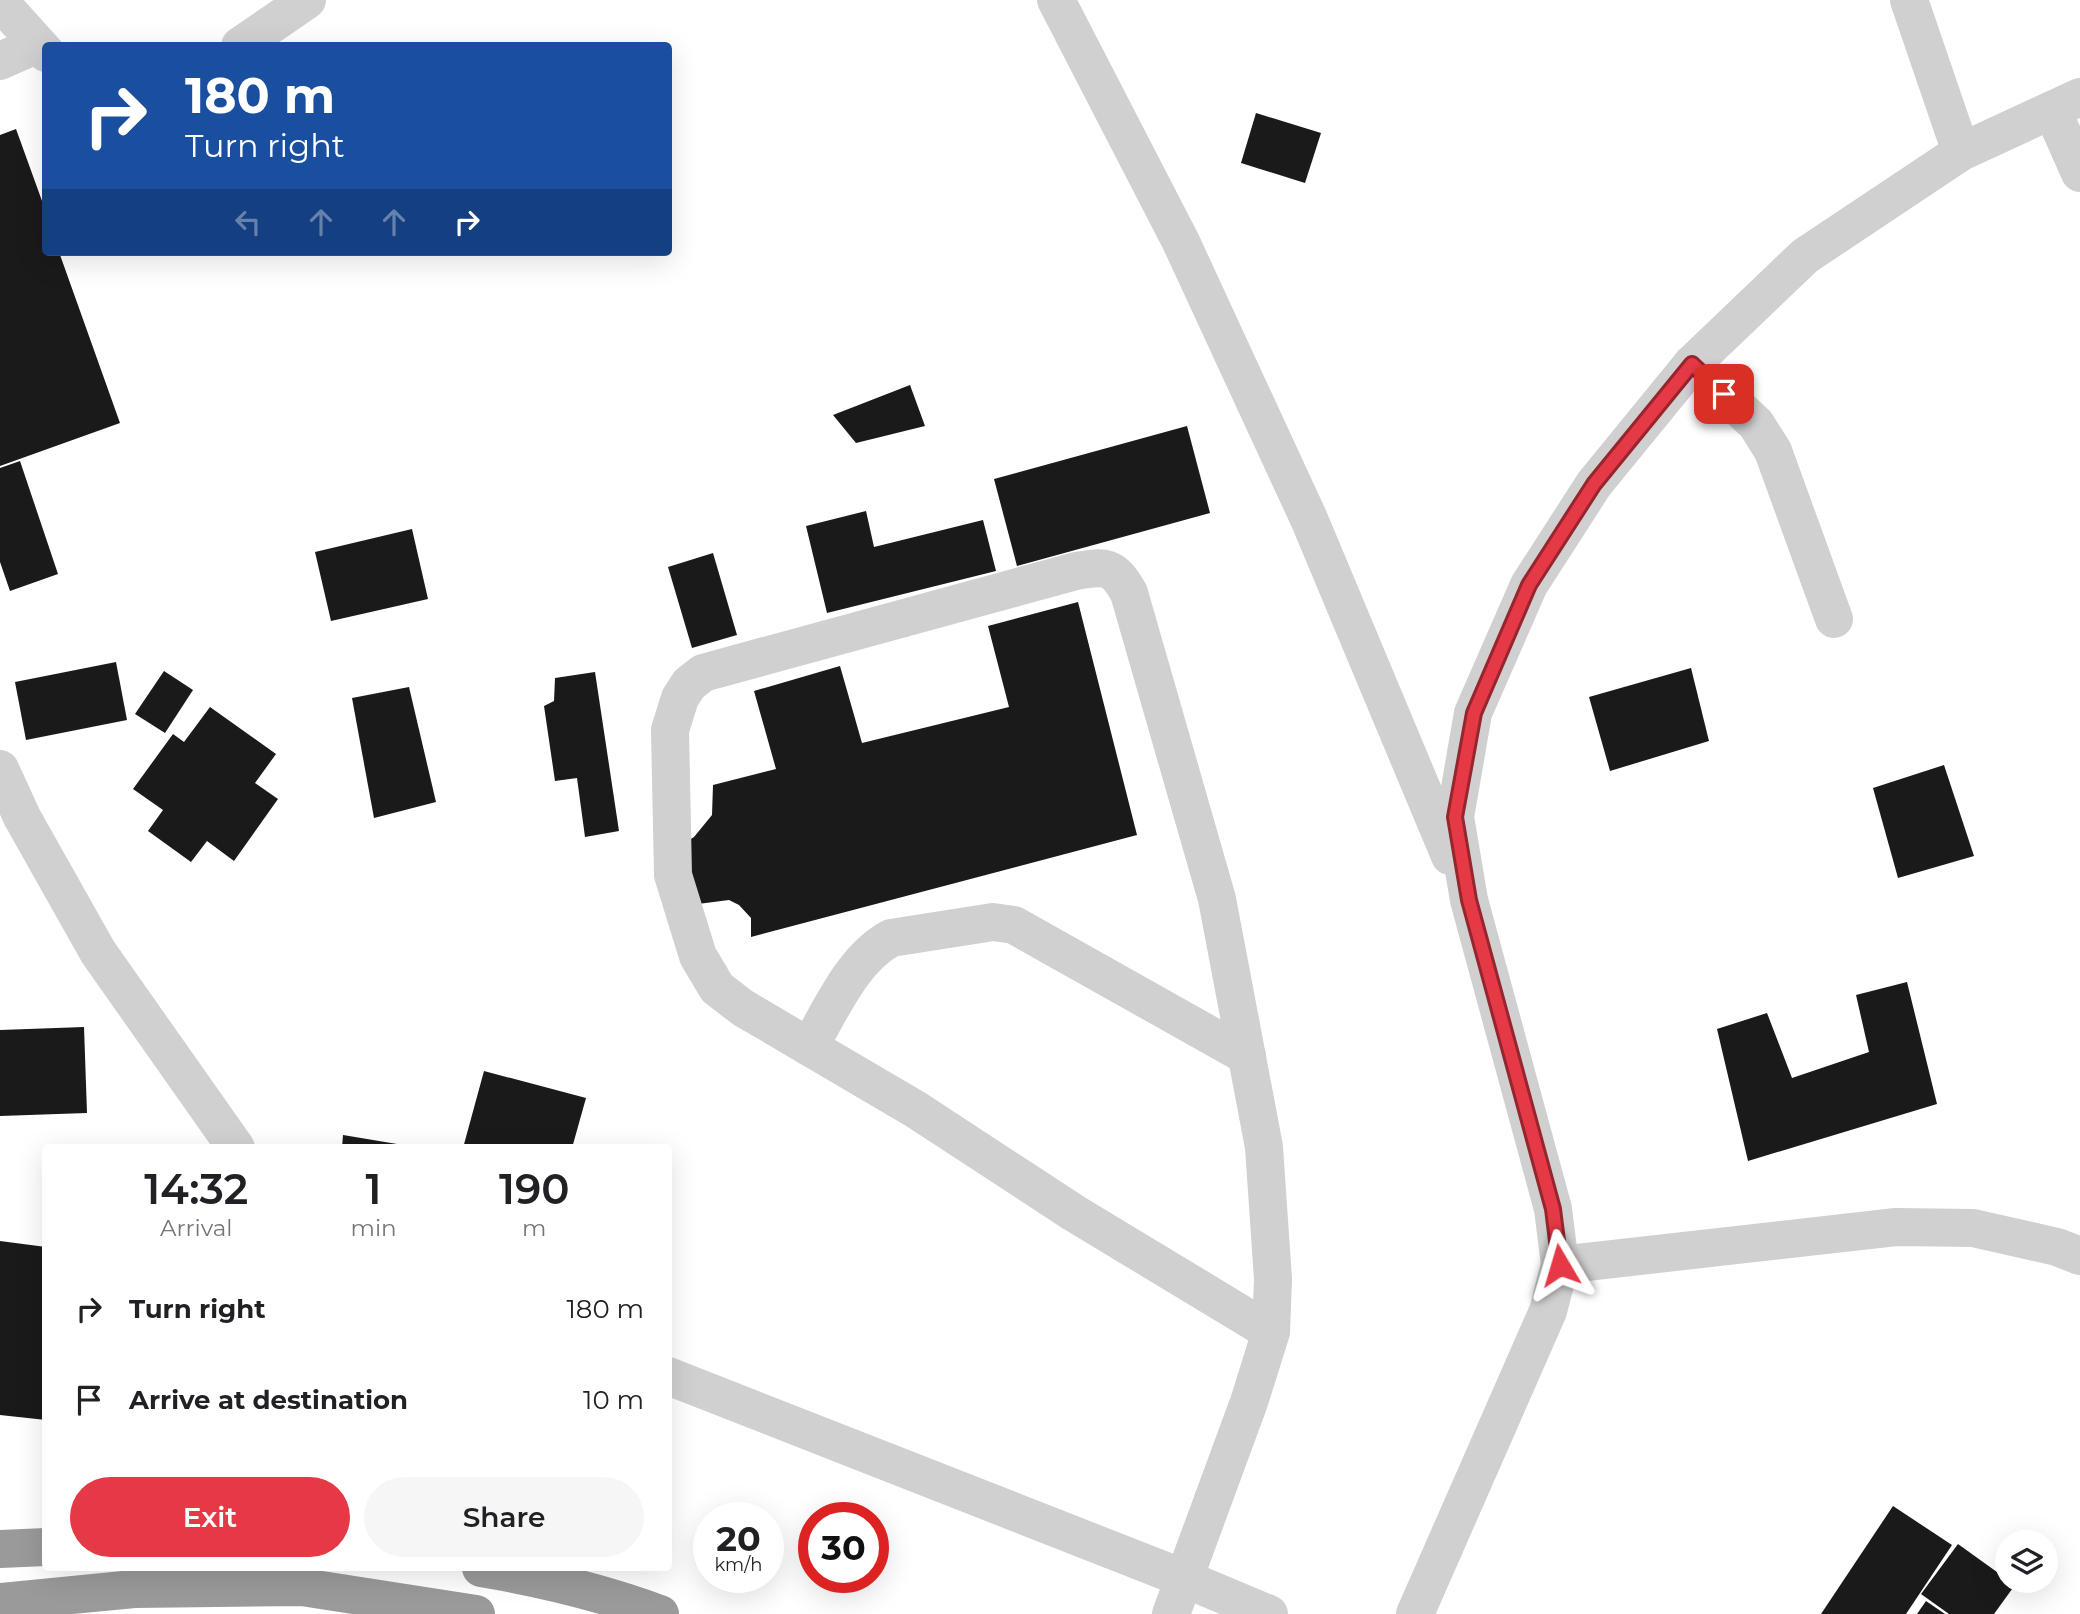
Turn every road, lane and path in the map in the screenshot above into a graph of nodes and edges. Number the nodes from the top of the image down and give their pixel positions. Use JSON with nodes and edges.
{"nodes":[{"id":1,"x":307,"y":0,"type":"edge"},
{"id":2,"x":1056,"y":0,"type":"edge"},
{"id":3,"x":1909,"y":0,"type":"edge"},
{"id":4,"x":0,"y":2,"type":"edge"},
{"id":5,"x":246,"y":42,"type":"edge"},
{"id":6,"x":41,"y":49,"type":"edge"},
{"id":7,"x":0,"y":61,"type":"edge"},
{"id":8,"x":2066,"y":103,"type":"edge"},
{"id":9,"x":1961,"y":152,"type":"junction"},
{"id":10,"x":2080,"y":173,"type":"edge"},
{"id":11,"x":1692,"y":364,"type":"junction"},
{"id":12,"x":1834,"y":619,"type":"dead end"},
{"id":13,"x":0,"y":769,"type":"edge"},
{"id":14,"x":1469,"y":900,"type":"junction"},
{"id":15,"x":809,"y":1047,"type":"junction"},
{"id":16,"x":1247,"y":1056,"type":"junction"},
{"id":17,"x":233,"y":1144,"type":"edge"},
{"id":18,"x":2080,"y":1256,"type":"edge"},
{"id":19,"x":1560,"y":1265,"type":"junction"},
{"id":20,"x":1270,"y":1332,"type":"junction"},
{"id":21,"x":672,"y":1378,"type":"edge"},
{"id":22,"x":42,"y":1547,"type":"edge"},
{"id":23,"x":0,"y":1549,"type":"edge"},
{"id":24,"x":498,"y":1571,"type":"edge"},
{"id":25,"x":1183,"y":1578,"type":"junction"},
{"id":26,"x":0,"y":1602,"type":"edge"},
{"id":27,"x":476,"y":1614,"type":"edge"},
{"id":28,"x":660,"y":1614,"type":"edge"},
{"id":29,"x":1171,"y":1614,"type":"edge"},
{"id":30,"x":1269,"y":1614,"type":"edge"},
{"id":31,"x":1415,"y":1614,"type":"edge"}],
"edges":[{"from":1,"to":5,"type":"street"},
{"from":2,"to":14,"type":"street"},
{"from":3,"to":9,"type":"street"},
{"from":4,"to":6,"type":"street"},
{"from":6,"to":7,"type":"street"},
{"from":8,"to":9,"type":"street"},
{"from":8,"to":10,"type":"street"},
{"from":9,"to":11,"type":"street"},
{"from":11,"to":12,"type":"street"},
{"from":11,"to":14,"type":"street"},
{"from":13,"to":17,"type":"street"},
{"from":14,"to":19,"type":"street"},
{"from":15,"to":16,"type":"street"},
{"from":15,"to":16,"type":"street"},
{"from":15,"to":20,"type":"street"},
{"from":16,"to":20,"type":"street"},
{"from":18,"to":19,"type":"street"},
{"from":19,"to":31,"type":"street"},
{"from":20,"to":25,"type":"street"},
{"from":21,"to":25,"type":"street"},
{"from":22,"to":23,"type":"highway"},
{"from":24,"to":28,"type":"highway"},
{"from":25,"to":29,"type":"street"},
{"from":25,"to":30,"type":"street"},
{"from":26,"to":27,"type":"highway"}]}
